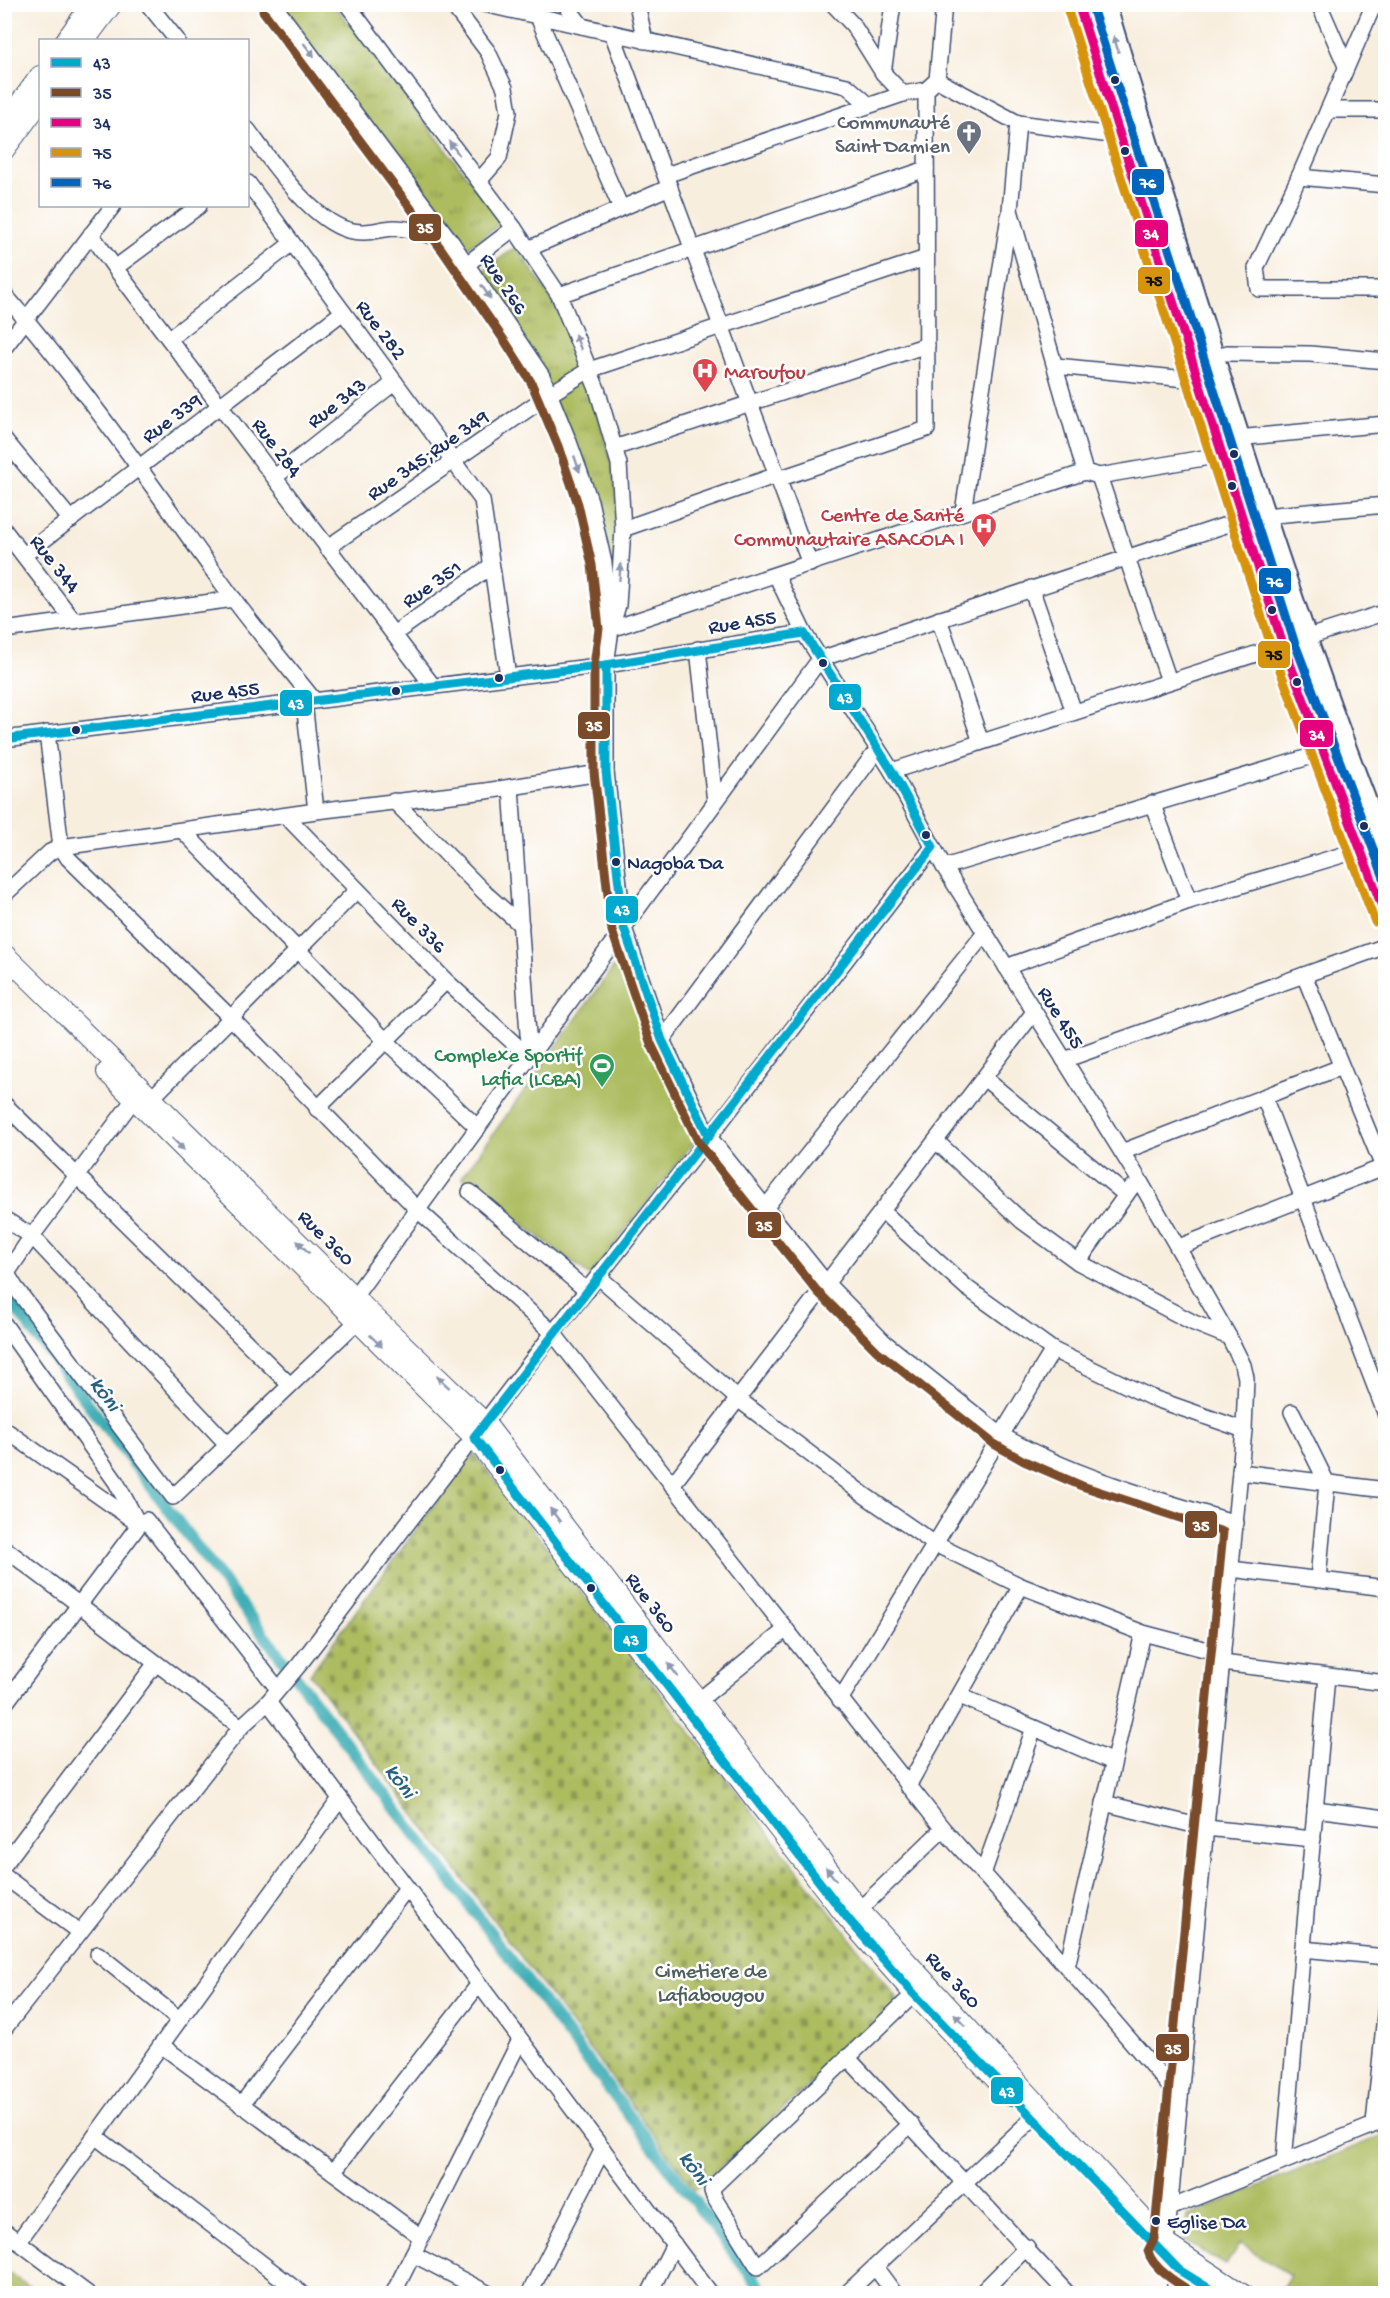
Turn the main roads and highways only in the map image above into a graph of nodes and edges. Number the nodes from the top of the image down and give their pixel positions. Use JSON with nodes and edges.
{"nodes":[{"id":1,"x":92,"y":4,"type":"edge"},
{"id":2,"x":112,"y":4,"type":"edge"},
{"id":3,"x":1078,"y":4,"type":"edge"},
{"id":4,"x":1104,"y":4,"type":"edge"},
{"id":5,"x":67,"y":39,"type":"edge"},
{"id":6,"x":86,"y":39,"type":"edge"},
{"id":7,"x":39,"y":77,"type":"edge"},
{"id":8,"x":39,"y":103,"type":"edge"},
{"id":9,"x":4,"y":125,"type":"edge"},
{"id":10,"x":4,"y":150,"type":"edge"},
{"id":11,"x":1252,"y":518,"type":"junction"},
{"id":12,"x":1293,"y":641,"type":"junction"},
{"id":13,"x":1385,"y":855,"type":"edge"},
{"id":14,"x":1386,"y":918,"type":"edge"},
{"id":15,"x":4,"y":954,"type":"edge"},
{"id":16,"x":4,"y":967,"type":"edge"},
{"id":17,"x":143,"y":1099,"type":"junction"},
{"id":18,"x":362,"y":1317,"type":"junction"},
{"id":19,"x":480,"y":1430,"type":"junction"},
{"id":20,"x":854,"y":1916,"type":"junction"},
{"id":21,"x":1163,"y":2247,"type":"junction"},
{"id":22,"x":1219,"y":2294,"type":"edge"},
{"id":23,"x":1242,"y":2294,"type":"edge"}],
"edges":[{"from":1,"to":5,"type":"main road"},
{"from":2,"to":6,"type":"main road"},
{"from":3,"to":11,"type":"highway"},
{"from":11,"to":4,"type":"highway","one_way":true},
{"from":7,"to":9,"type":"main road"},
{"from":8,"to":10,"type":"main road"},
{"from":11,"to":12,"type":"highway"},
{"from":12,"to":13,"type":"highway"},
{"from":12,"to":14,"type":"highway"},
{"from":15,"to":17,"type":"main road","name":"Rue 360"},
{"from":16,"to":17,"type":"main road","name":"Rue 360"},
{"from":17,"to":18,"type":"main road","name":"Rue 360","one_way":true},
{"from":18,"to":17,"type":"main road","name":"Rue 360","one_way":true},
{"from":18,"to":19,"type":"main road","name":"Rue 360"},
{"from":19,"to":20,"type":"main road","name":"Rue 360"},
{"from":20,"to":19,"type":"main road","name":"Rue 360","one_way":true},
{"from":21,"to":20,"type":"main road","name":"Rue 360","one_way":true},
{"from":20,"to":21,"type":"main road","name":"Rue 360"},
{"from":21,"to":22,"type":"main road","name":"Rue 360"},
{"from":21,"to":23,"type":"main road","name":"Rue 360"}]}
